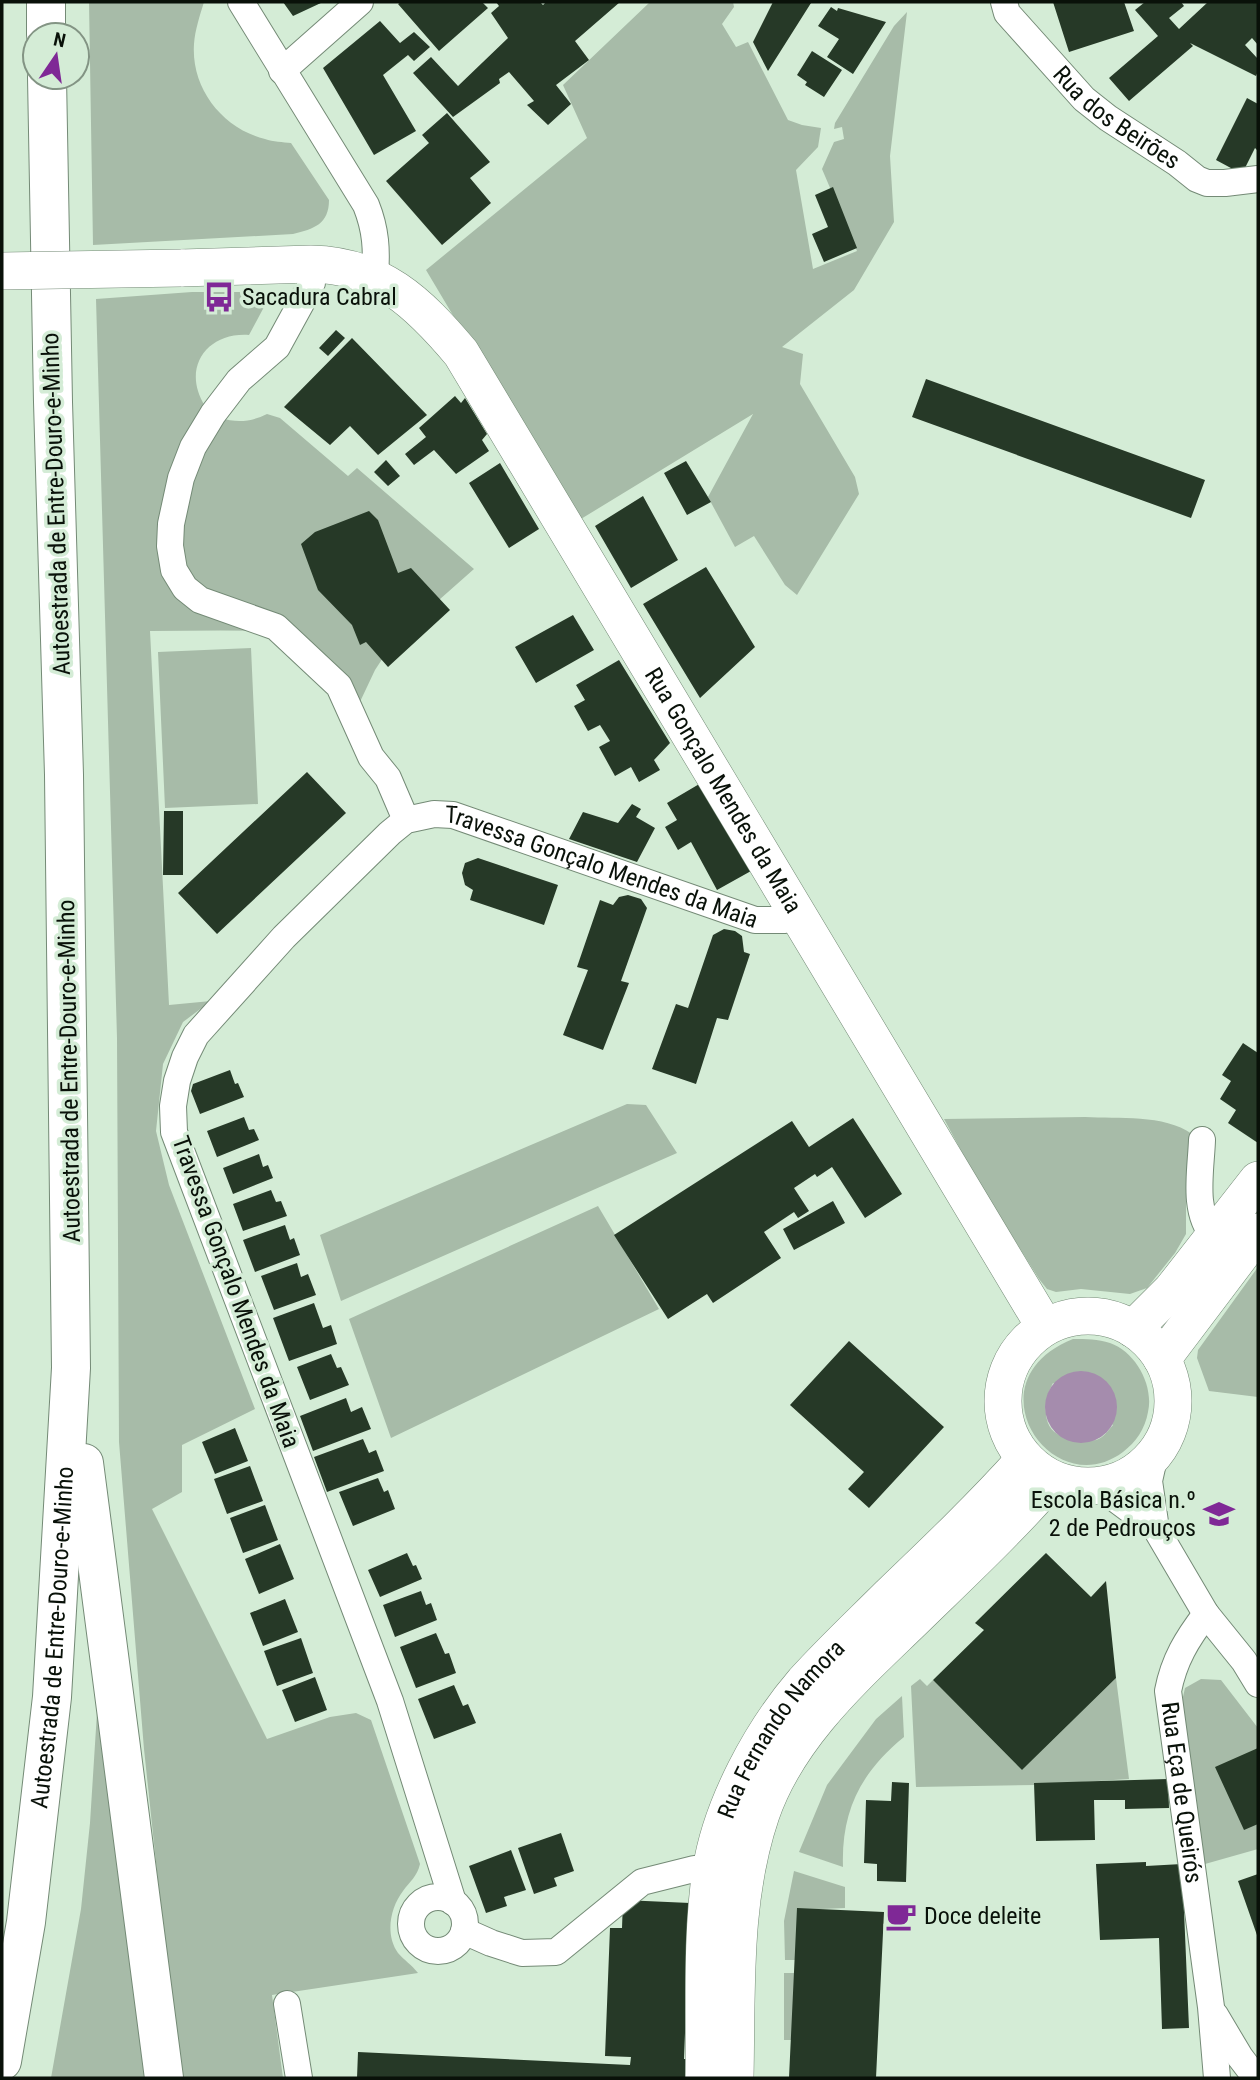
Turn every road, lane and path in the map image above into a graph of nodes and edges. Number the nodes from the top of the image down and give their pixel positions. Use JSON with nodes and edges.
{"nodes":[{"id":1,"x":46,"y":2,"type":"edge"},
{"id":2,"x":241,"y":2,"type":"edge"},
{"id":3,"x":360,"y":2,"type":"edge"},
{"id":4,"x":1004,"y":2,"type":"edge"},
{"id":5,"x":46,"y":21,"type":"edge"},
{"id":6,"x":282,"y":71,"type":"junction"},
{"id":7,"x":47,"y":91,"type":"edge"},
{"id":8,"x":1258,"y":179,"type":"edge"},
{"id":9,"x":311,"y":264,"type":"junction"},
{"id":10,"x":2,"y":271,"type":"edge"},
{"id":11,"x":375,"y":277,"type":"junction"},
{"id":12,"x":406,"y":820,"type":"junction"},
{"id":13,"x":799,"y":917,"type":"junction"},
{"id":14,"x":1202,"y":1140,"type":"dead end"},
{"id":15,"x":1258,"y":1180,"type":"edge"},
{"id":16,"x":1258,"y":1232,"type":"edge"},
{"id":17,"x":1214,"y":1236,"type":"junction"},
{"id":18,"x":1045,"y":1327,"type":"junction"},
{"id":19,"x":1133,"y":1329,"type":"junction"},
{"id":20,"x":1162,"y":1359,"type":"junction"},
{"id":21,"x":71,"y":1368,"type":"junction"},
{"id":22,"x":1155,"y":1454,"type":"junction"},
{"id":23,"x":1038,"y":1469,"type":"junction"},
{"id":24,"x":1098,"y":1486,"type":"junction"},
{"id":25,"x":1156,"y":1529,"type":"junction"},
{"id":26,"x":1206,"y":1614,"type":"junction"},
{"id":27,"x":1258,"y":1684,"type":"edge"},
{"id":28,"x":711,"y":1870,"type":"junction"},
{"id":29,"x":453,"y":1902,"type":"junction"},
{"id":30,"x":464,"y":1931,"type":"junction"},
{"id":31,"x":287,"y":2004,"type":"dead end"},
{"id":32,"x":1211,"y":2007,"type":"junction"},
{"id":33,"x":2,"y":2061,"type":"edge"},
{"id":34,"x":164,"y":2078,"type":"edge"},
{"id":35,"x":299,"y":2078,"type":"edge"},
{"id":36,"x":704,"y":2078,"type":"edge"},
{"id":37,"x":735,"y":2078,"type":"edge"},
{"id":38,"x":1217,"y":2078,"type":"edge"},
{"id":39,"x":1256,"y":2078,"type":"edge"}],
"edges":[{"from":1,"to":5,"type":"highway"},
{"from":2,"to":6,"type":"street"},
{"from":3,"to":6,"type":"street"},
{"from":4,"to":8,"type":"street","name":"Rua dos Beirões"},
{"from":6,"to":11,"type":"street"},
{"from":7,"to":21,"type":"highway","name":"Autoestrada de Entre-Douro-e-Minho"},
{"from":9,"to":10,"type":"main road","name":"Rua Gonçalo Mendes da Maia","bridge":true},
{"from":9,"to":11,"type":"main road","name":"Rua Gonçalo Mendes da Maia"},
{"from":9,"to":12,"type":"street"},
{"from":11,"to":13,"type":"main road","name":"Rua Gonçalo Mendes da Maia"},
{"from":12,"to":13,"type":"street","name":"Travessa Gonçalo Mendes da Maia"},
{"from":12,"to":29,"type":"street","name":"Travessa Gonçalo Mendes da Maia"},
{"from":13,"to":18,"type":"main road","name":"Rua Gonçalo Mendes da Maia"},
{"from":14,"to":17,"type":"street"},
{"from":15,"to":17,"type":"main road"},
{"from":16,"to":20,"type":"main road"},
{"from":17,"to":19,"type":"main road"},
{"from":18,"to":19,"type":"main road"},
{"from":18,"to":23,"type":"main road"},
{"from":19,"to":20,"type":"main road"},
{"from":20,"to":22,"type":"main road"},
{"from":21,"to":33,"type":"highway","name":"Autoestrada de Entre-Douro-e-Minho"},
{"from":21,"to":34,"type":"highway"},
{"from":22,"to":24,"type":"main road"},
{"from":22,"to":25,"type":"street"},
{"from":23,"to":24,"type":"main road"},
{"from":23,"to":28,"type":"main road","name":"Rua Fernando Namora"},
{"from":23,"to":37,"type":"main road","name":"Rua Fernando Namora"},
{"from":24,"to":25,"type":"street"},
{"from":25,"to":26,"type":"street"},
{"from":26,"to":27,"type":"street"},
{"from":26,"to":32,"type":"street","name":"Rua Eça de Queirós"},
{"from":28,"to":30,"type":"street"},
{"from":28,"to":36,"type":"main road","name":"Rua Fernando Namora"},
{"from":29,"to":30,"type":"street","name":"Travessa Gonçalo Mendes da Maia"},
{"from":29,"to":30,"type":"street"},
{"from":31,"to":35,"type":"street"},
{"from":32,"to":38,"type":"street","name":"Rua Eça de Queirós"},
{"from":32,"to":39,"type":"street"}]}
